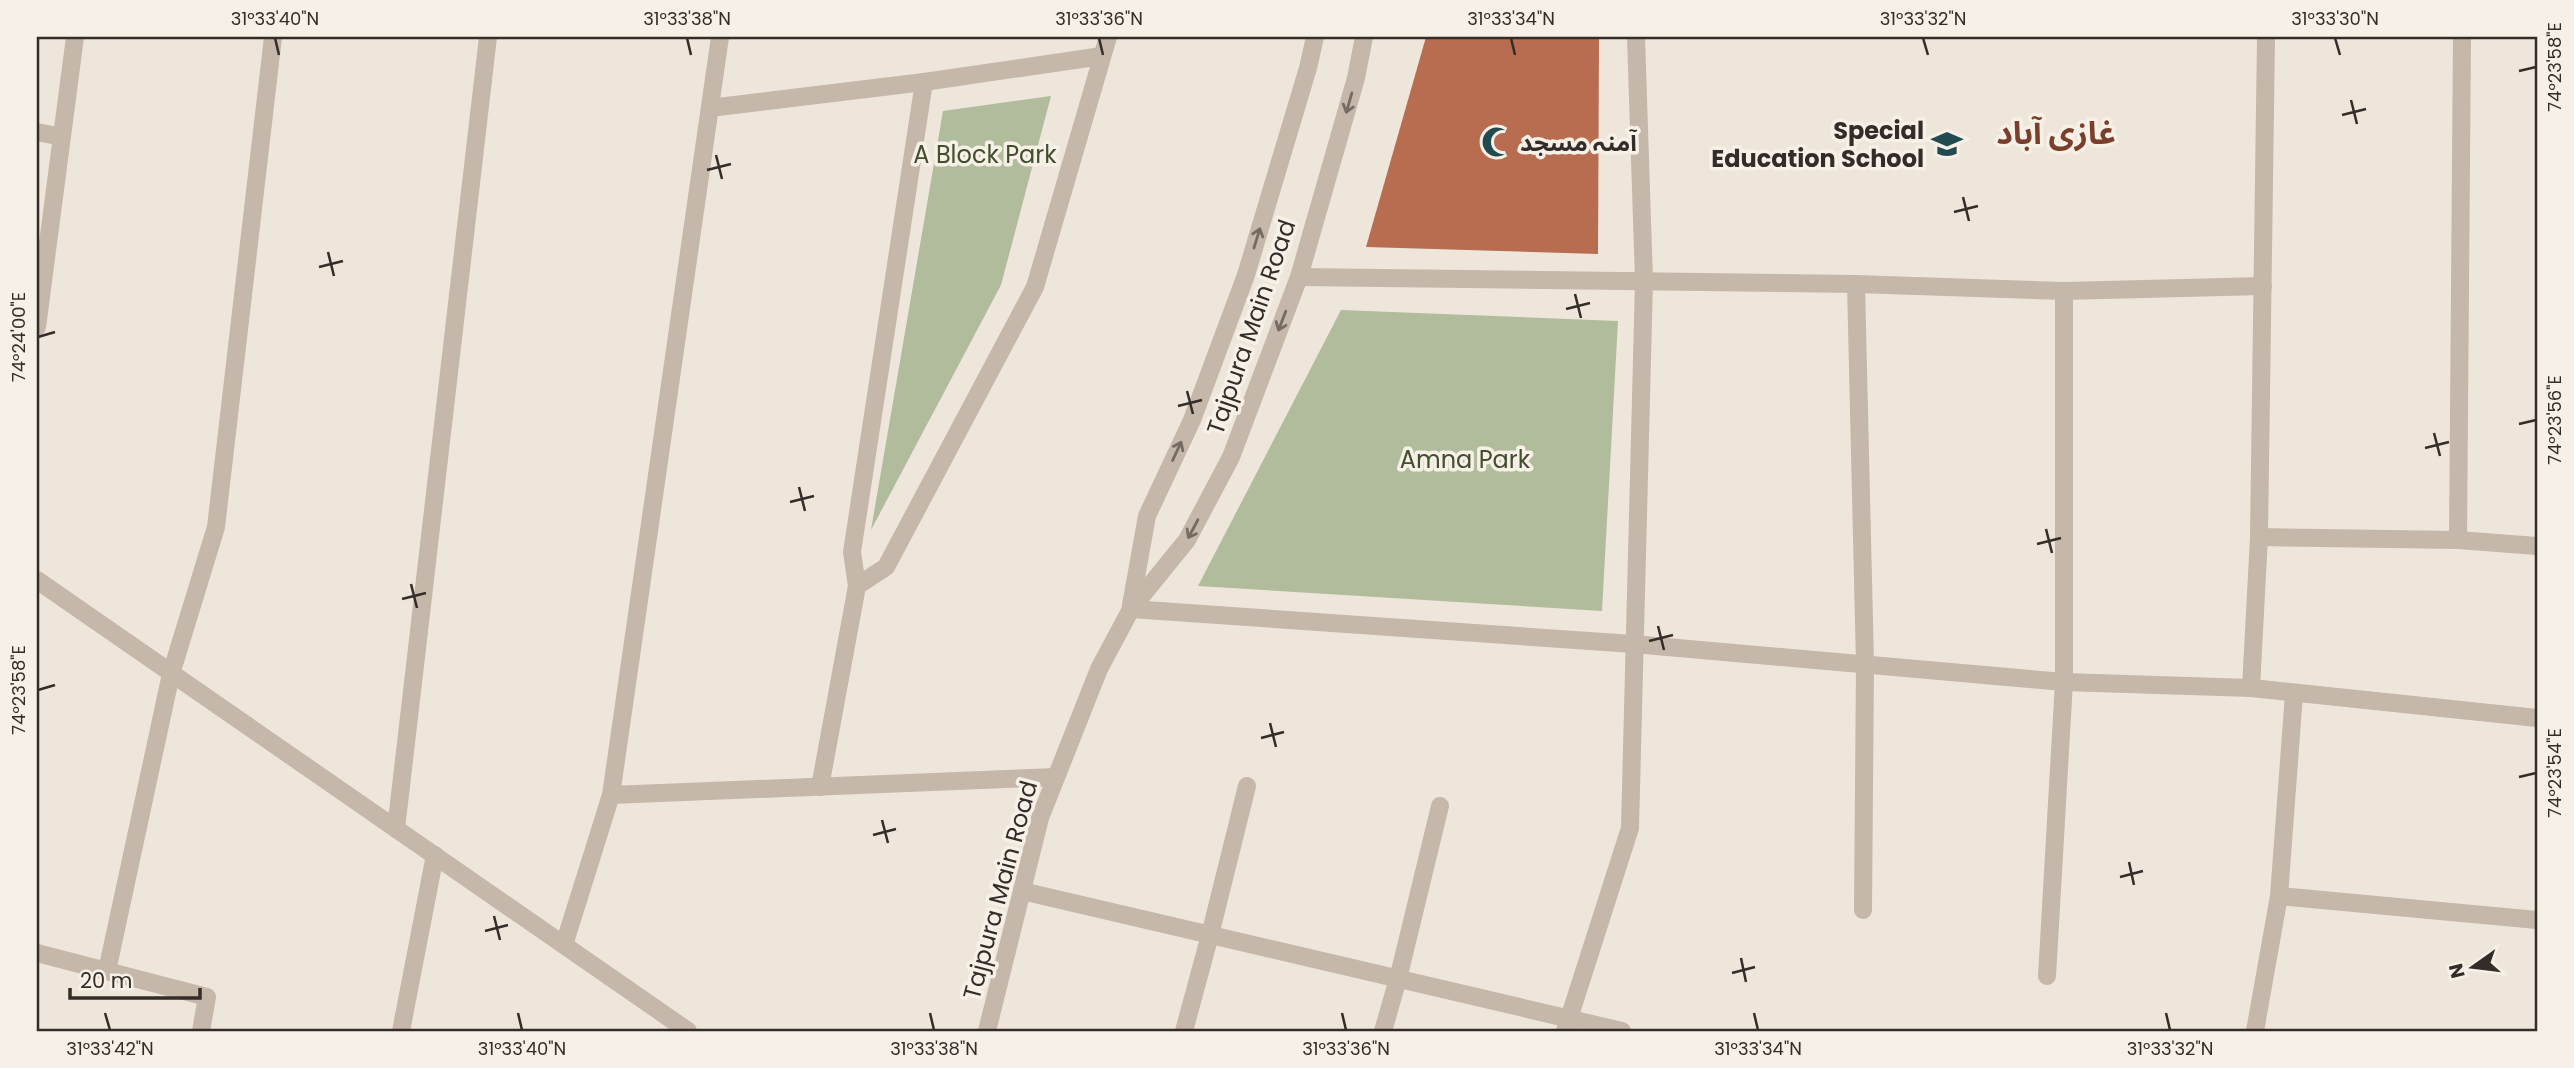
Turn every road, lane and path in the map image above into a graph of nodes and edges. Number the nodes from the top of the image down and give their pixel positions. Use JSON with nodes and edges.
{"nodes":[{"id":1,"x":75,"y":37,"type":"edge"},
{"id":2,"x":273,"y":37,"type":"edge"},
{"id":3,"x":488,"y":37,"type":"edge"},
{"id":4,"x":720,"y":37,"type":"edge"},
{"id":5,"x":1108,"y":37,"type":"edge"},
{"id":6,"x":1315,"y":37,"type":"edge"},
{"id":7,"x":1364,"y":37,"type":"edge"},
{"id":8,"x":1636,"y":37,"type":"edge"},
{"id":9,"x":2266,"y":37,"type":"edge"},
{"id":10,"x":2462,"y":37,"type":"edge"},
{"id":11,"x":1102,"y":56,"type":"junction"},
{"id":12,"x":924,"y":82,"type":"junction"},
{"id":13,"x":710,"y":108,"type":"junction"},
{"id":14,"x":37,"y":132,"type":"edge"},
{"id":15,"x":62,"y":136,"type":"junction"},
{"id":16,"x":1299,"y":277,"type":"junction"},
{"id":17,"x":1644,"y":281,"type":"junction"},
{"id":18,"x":1856,"y":284,"type":"junction"},
{"id":19,"x":2263,"y":286,"type":"junction"},
{"id":20,"x":2064,"y":291,"type":"junction"},
{"id":21,"x":37,"y":327,"type":"edge"},
{"id":22,"x":2259,"y":537,"type":"junction"},
{"id":23,"x":2458,"y":540,"type":"junction"},
{"id":24,"x":2537,"y":546,"type":"edge"},
{"id":25,"x":37,"y":580,"type":"edge"},
{"id":26,"x":857,"y":586,"type":"junction"},
{"id":27,"x":1131,"y":609,"type":"junction"},
{"id":28,"x":1633,"y":643,"type":"junction"},
{"id":29,"x":1865,"y":664,"type":"junction"},
{"id":30,"x":171,"y":674,"type":"junction"},
{"id":31,"x":2064,"y":682,"type":"junction"},
{"id":32,"x":2251,"y":688,"type":"junction"},
{"id":33,"x":2294,"y":694,"type":"junction"},
{"id":34,"x":2537,"y":718,"type":"edge"},
{"id":35,"x":1056,"y":777,"type":"junction"},
{"id":36,"x":1247,"y":786,"type":"dead end"},
{"id":37,"x":820,"y":787,"type":"junction"},
{"id":38,"x":611,"y":795,"type":"junction"},
{"id":39,"x":1440,"y":806,"type":"dead end"},
{"id":40,"x":396,"y":829,"type":"junction"},
{"id":41,"x":435,"y":855,"type":"junction"},
{"id":42,"x":1022,"y":891,"type":"junction"},
{"id":43,"x":2279,"y":896,"type":"junction"},
{"id":44,"x":1863,"y":910,"type":"dead end"},
{"id":45,"x":2537,"y":920,"type":"edge"},
{"id":46,"x":1210,"y":934,"type":"junction"},
{"id":47,"x":564,"y":945,"type":"junction"},
{"id":48,"x":37,"y":953,"type":"edge"},
{"id":49,"x":107,"y":971,"type":"junction"},
{"id":50,"x":2047,"y":976,"type":"dead end"},
{"id":51,"x":1398,"y":979,"type":"junction"},
{"id":52,"x":1567,"y":1025,"type":"edge"},
{"id":53,"x":201,"y":1031,"type":"edge"},
{"id":54,"x":401,"y":1031,"type":"edge"},
{"id":55,"x":688,"y":1031,"type":"edge"},
{"id":56,"x":987,"y":1031,"type":"edge"},
{"id":57,"x":1184,"y":1031,"type":"edge"},
{"id":58,"x":1383,"y":1031,"type":"edge"},
{"id":59,"x":1622,"y":1031,"type":"edge"},
{"id":60,"x":2255,"y":1031,"type":"edge"}],
"edges":[{"from":1,"to":15,"type":"street"},
{"from":2,"to":30,"type":"street"},
{"from":3,"to":40,"type":"street"},
{"from":4,"to":13,"type":"street"},
{"from":5,"to":11,"type":"street"},
{"from":27,"to":6,"type":"street","name":"Tajpura Main Road","one_way":true},
{"from":7,"to":16,"type":"street","name":"Tajpura Main Road","one_way":true},
{"from":8,"to":17,"type":"street"},
{"from":9,"to":19,"type":"street"},
{"from":10,"to":23,"type":"street"},
{"from":11,"to":12,"type":"street"},
{"from":11,"to":26,"type":"street"},
{"from":12,"to":13,"type":"street"},
{"from":12,"to":26,"type":"street"},
{"from":13,"to":38,"type":"street"},
{"from":14,"to":15,"type":"street"},
{"from":15,"to":21,"type":"street"},
{"from":16,"to":17,"type":"street"},
{"from":16,"to":27,"type":"street","name":"Tajpura Main Road","one_way":true},
{"from":17,"to":18,"type":"street"},
{"from":17,"to":28,"type":"street"},
{"from":18,"to":20,"type":"street"},
{"from":18,"to":29,"type":"street"},
{"from":19,"to":20,"type":"street"},
{"from":19,"to":22,"type":"street"},
{"from":20,"to":31,"type":"street"},
{"from":22,"to":23,"type":"street"},
{"from":22,"to":32,"type":"street"},
{"from":23,"to":24,"type":"street"},
{"from":25,"to":30,"type":"street"},
{"from":26,"to":37,"type":"street"},
{"from":27,"to":28,"type":"street"},
{"from":27,"to":35,"type":"street","name":"Tajpura Main Road"},
{"from":28,"to":29,"type":"street"},
{"from":28,"to":52,"type":"street"},
{"from":29,"to":31,"type":"street"},
{"from":29,"to":44,"type":"street"},
{"from":30,"to":40,"type":"street"},
{"from":30,"to":49,"type":"street"},
{"from":31,"to":32,"type":"street"},
{"from":31,"to":50,"type":"street"},
{"from":32,"to":33,"type":"street"},
{"from":33,"to":34,"type":"street"},
{"from":33,"to":43,"type":"street"},
{"from":35,"to":37,"type":"street"},
{"from":35,"to":42,"type":"street","name":"Tajpura Main Road"},
{"from":36,"to":46,"type":"street"},
{"from":37,"to":38,"type":"street"},
{"from":38,"to":47,"type":"street"},
{"from":39,"to":51,"type":"street"},
{"from":40,"to":41,"type":"street"},
{"from":41,"to":47,"type":"street"},
{"from":41,"to":54,"type":"street"},
{"from":42,"to":46,"type":"street"},
{"from":42,"to":56,"type":"street","name":"Tajpura Main Road"},
{"from":43,"to":45,"type":"street"},
{"from":43,"to":60,"type":"street"},
{"from":46,"to":51,"type":"street"},
{"from":46,"to":57,"type":"street"},
{"from":47,"to":55,"type":"street"},
{"from":48,"to":49,"type":"street"},
{"from":49,"to":53,"type":"street"},
{"from":51,"to":52,"type":"street"},
{"from":51,"to":58,"type":"street"},
{"from":52,"to":59,"type":"street"}]}
